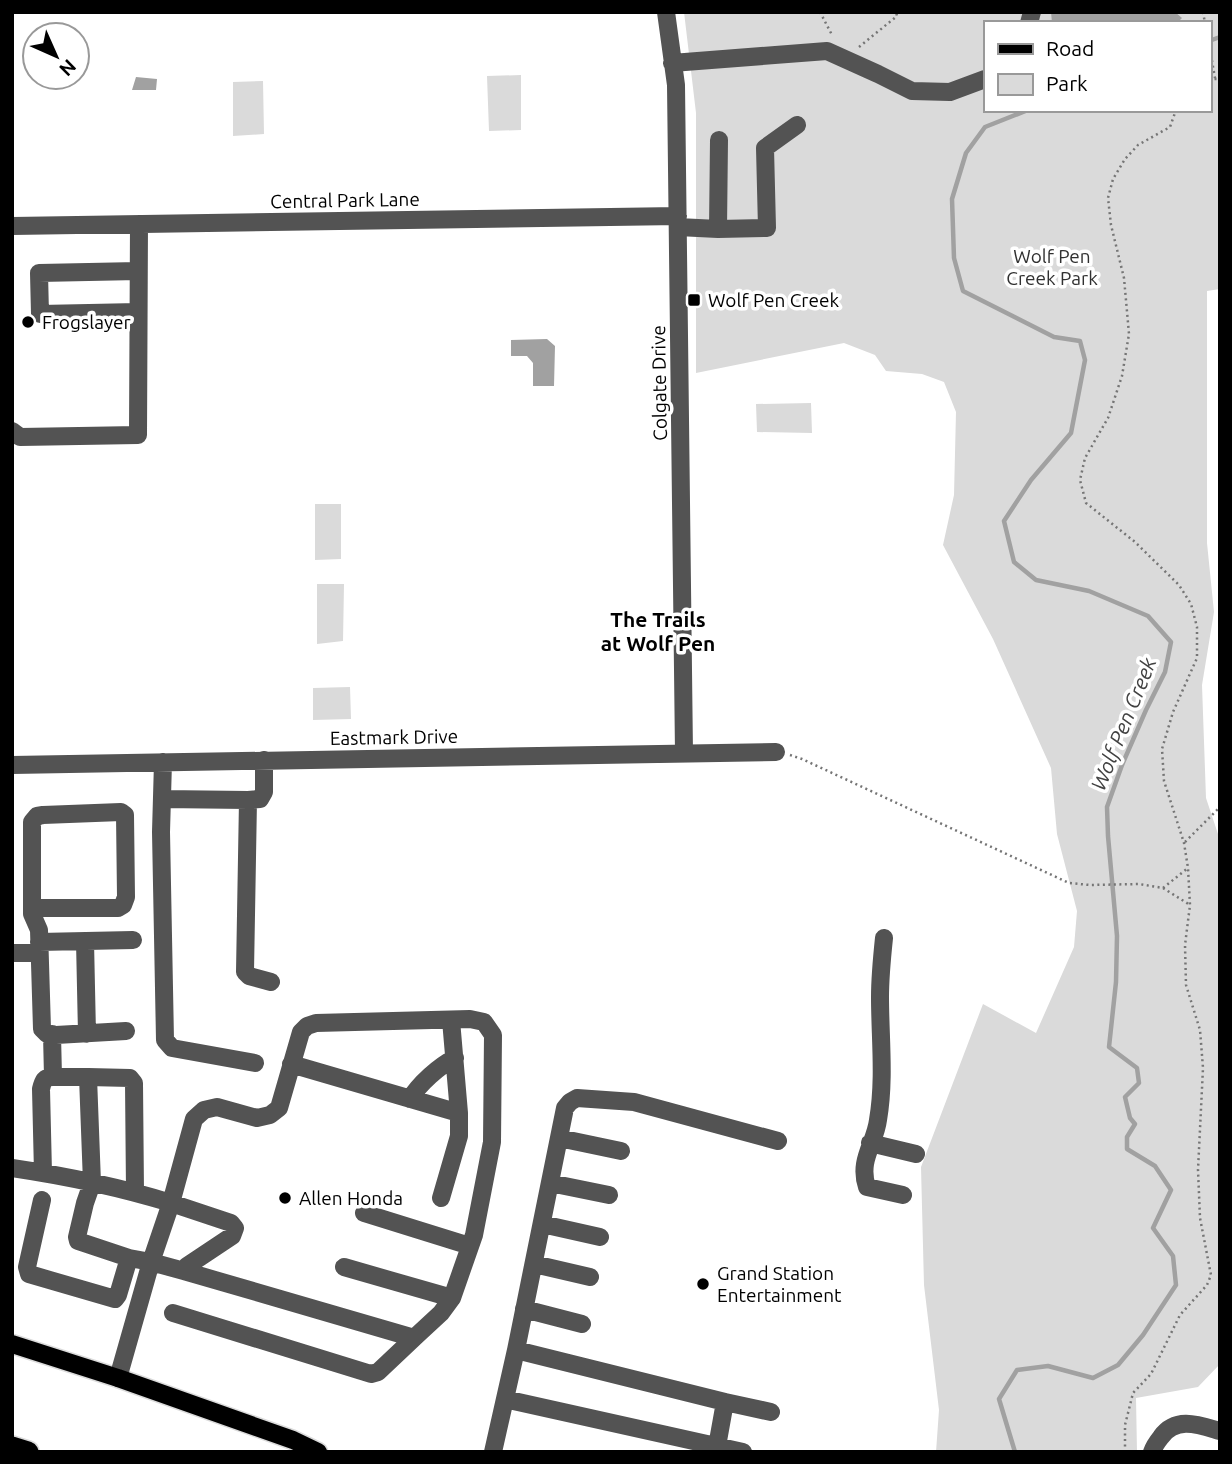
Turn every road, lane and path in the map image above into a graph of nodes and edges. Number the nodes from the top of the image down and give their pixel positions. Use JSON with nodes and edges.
{"nodes":[{"id":1,"x":666,"y":12,"type":"edge"},
{"id":2,"x":896,"y":12,"type":"edge"},
{"id":3,"x":1211,"y":55,"type":"edge"},
{"id":4,"x":845,"y":59,"type":"junction"},
{"id":5,"x":672,"y":63,"type":"junction"},
{"id":6,"x":1218,"y":78,"type":"edge"},
{"id":7,"x":984,"y":79,"type":"edge"},
{"id":8,"x":1175,"y":112,"type":"edge"},
{"id":9,"x":797,"y":125,"type":"dead end"},
{"id":10,"x":719,"y":140,"type":"dead end"},
{"id":11,"x":678,"y":222,"type":"junction"},
{"id":12,"x":138,"y":224,"type":"junction"},
{"id":13,"x":12,"y":226,"type":"edge"},
{"id":14,"x":718,"y":229,"type":"junction"},
{"id":15,"x":138,"y":271,"type":"junction"},
{"id":16,"x":138,"y":312,"type":"junction"},
{"id":17,"x":15,"y":437,"type":"edge"},
{"id":18,"x":776,"y":751,"type":"joint"},
{"id":19,"x":684,"y":754,"type":"junction"},
{"id":20,"x":264,"y":760,"type":"junction"},
{"id":21,"x":163,"y":762,"type":"junction"},
{"id":22,"x":12,"y":765,"type":"edge"},
{"id":23,"x":162,"y":799,"type":"junction"},
{"id":24,"x":248,"y":800,"type":"junction"},
{"id":25,"x":1220,"y":807,"type":"edge"},
{"id":26,"x":1184,"y":843,"type":"junction"},
{"id":27,"x":1188,"y":868,"type":"junction"},
{"id":28,"x":1163,"y":888,"type":"junction"},
{"id":29,"x":1191,"y":905,"type":"junction"},
{"id":30,"x":33,"y":908,"type":"junction"},
{"id":31,"x":884,"y":938,"type":"dead end"},
{"id":32,"x":133,"y":940,"type":"dead end"},
{"id":33,"x":85,"y":941,"type":"junction"},
{"id":34,"x":39,"y":947,"type":"junction"},
{"id":35,"x":12,"y":953,"type":"edge"},
{"id":36,"x":271,"y":982,"type":"dead end"},
{"id":37,"x":452,"y":1020,"type":"junction"},
{"id":38,"x":126,"y":1031,"type":"dead end"},
{"id":39,"x":52,"y":1034,"type":"junction"},
{"id":40,"x":87,"y":1034,"type":"junction"},
{"id":41,"x":455,"y":1058,"type":"junction"},
{"id":42,"x":255,"y":1063,"type":"dead end"},
{"id":43,"x":291,"y":1063,"type":"junction"},
{"id":44,"x":53,"y":1077,"type":"junction"},
{"id":45,"x":88,"y":1077,"type":"junction"},
{"id":46,"x":410,"y":1099,"type":"junction"},
{"id":47,"x":459,"y":1113,"type":"junction"},
{"id":48,"x":559,"y":1138,"type":"junction"},
{"id":49,"x":778,"y":1141,"type":"dead end"},
{"id":50,"x":870,"y":1143,"type":"junction"},
{"id":51,"x":621,"y":1151,"type":"dead end"},
{"id":52,"x":916,"y":1154,"type":"dead end"},
{"id":53,"x":12,"y":1168,"type":"edge"},
{"id":54,"x":43,"y":1173,"type":"junction"},
{"id":55,"x":92,"y":1183,"type":"junction"},
{"id":56,"x":550,"y":1183,"type":"junction"},
{"id":57,"x":135,"y":1192,"type":"junction"},
{"id":58,"x":609,"y":1195,"type":"dead end"},
{"id":59,"x":904,"y":1195,"type":"dead end"},
{"id":60,"x":441,"y":1198,"type":"dead end"},
{"id":61,"x":42,"y":1200,"type":"dead end"},
{"id":62,"x":171,"y":1203,"type":"junction"},
{"id":63,"x":364,"y":1213,"type":"dead end"},
{"id":64,"x":542,"y":1224,"type":"junction"},
{"id":65,"x":600,"y":1237,"type":"dead end"},
{"id":66,"x":470,"y":1246,"type":"junction"},
{"id":67,"x":129,"y":1258,"type":"junction"},
{"id":68,"x":151,"y":1262,"type":"junction"},
{"id":69,"x":534,"y":1264,"type":"junction"},
{"id":70,"x":344,"y":1267,"type":"dead end"},
{"id":71,"x":184,"y":1271,"type":"junction"},
{"id":72,"x":590,"y":1277,"type":"dead end"},
{"id":73,"x":452,"y":1298,"type":"junction"},
{"id":74,"x":524,"y":1309,"type":"junction"},
{"id":75,"x":173,"y":1313,"type":"dead end"},
{"id":76,"x":582,"y":1324,"type":"dead end"},
{"id":77,"x":414,"y":1338,"type":"junction"},
{"id":78,"x":12,"y":1344,"type":"edge"},
{"id":79,"x":516,"y":1350,"type":"junction"},
{"id":80,"x":118,"y":1378,"type":"junction"},
{"id":81,"x":505,"y":1399,"type":"junction"},
{"id":82,"x":725,"y":1402,"type":"junction"},
{"id":83,"x":771,"y":1412,"type":"dead end"},
{"id":84,"x":1220,"y":1431,"type":"edge"},
{"id":85,"x":12,"y":1447,"type":"edge"},
{"id":86,"x":717,"y":1449,"type":"edge"},
{"id":87,"x":28,"y":1452,"type":"edge"},
{"id":88,"x":318,"y":1452,"type":"edge"},
{"id":89,"x":493,"y":1452,"type":"edge"},
{"id":90,"x":743,"y":1452,"type":"edge"},
{"id":91,"x":1125,"y":1452,"type":"edge"},
{"id":92,"x":1152,"y":1452,"type":"edge"}],
"edges":[{"from":1,"to":5,"type":"street","name":"Colgate Drive"},
{"from":2,"to":4,"type":"path"},
{"from":3,"to":6,"type":"path"},
{"from":4,"to":5,"type":"street"},
{"from":4,"to":7,"type":"street"},
{"from":5,"to":11,"type":"street","name":"Colgate Drive"},
{"from":8,"to":26,"type":"path"},
{"from":9,"to":14,"type":"street","name":"Central Park Lane"},
{"from":10,"to":14,"type":"street"},
{"from":11,"to":12,"type":"street","name":"Central Park Lane"},
{"from":11,"to":14,"type":"street","name":"Central Park Lane"},
{"from":11,"to":19,"type":"street","name":"Colgate Drive"},
{"from":12,"to":13,"type":"street","name":"Central Park Lane"},
{"from":12,"to":15,"type":"street"},
{"from":15,"to":16,"type":"street"},
{"from":15,"to":16,"type":"street"},
{"from":16,"to":17,"type":"street"},
{"from":18,"to":19,"type":"street","name":"Eastmark Drive"},
{"from":18,"to":28,"type":"path"},
{"from":19,"to":20,"type":"street","name":"Eastmark Drive"},
{"from":20,"to":21,"type":"street","name":"Eastmark Drive"},
{"from":20,"to":24,"type":"street"},
{"from":21,"to":22,"type":"street","name":"Eastmark Drive"},
{"from":21,"to":23,"type":"street"},
{"from":23,"to":24,"type":"street"},
{"from":23,"to":42,"type":"street"},
{"from":24,"to":36,"type":"street"},
{"from":25,"to":26,"type":"path"},
{"from":26,"to":27,"type":"path"},
{"from":27,"to":28,"type":"path"},
{"from":27,"to":29,"type":"path"},
{"from":28,"to":29,"type":"path"},
{"from":29,"to":91,"type":"path"},
{"from":30,"to":30,"type":"street"},
{"from":30,"to":34,"type":"street"},
{"from":31,"to":50,"type":"street"},
{"from":32,"to":33,"type":"street"},
{"from":33,"to":34,"type":"street"},
{"from":33,"to":40,"type":"street"},
{"from":34,"to":35,"type":"street"},
{"from":34,"to":39,"type":"street"},
{"from":37,"to":41,"type":"street"},
{"from":37,"to":43,"type":"street"},
{"from":37,"to":66,"type":"street"},
{"from":38,"to":40,"type":"street"},
{"from":39,"to":40,"type":"street"},
{"from":39,"to":44,"type":"street"},
{"from":41,"to":46,"type":"street"},
{"from":41,"to":47,"type":"street"},
{"from":43,"to":46,"type":"street"},
{"from":43,"to":62,"type":"street"},
{"from":44,"to":45,"type":"street"},
{"from":44,"to":54,"type":"street"},
{"from":45,"to":55,"type":"street"},
{"from":45,"to":57,"type":"street"},
{"from":46,"to":47,"type":"street"},
{"from":47,"to":60,"type":"street"},
{"from":48,"to":49,"type":"street"},
{"from":48,"to":51,"type":"street"},
{"from":48,"to":56,"type":"street"},
{"from":50,"to":52,"type":"street"},
{"from":50,"to":59,"type":"street"},
{"from":53,"to":54,"type":"street"},
{"from":54,"to":55,"type":"street"},
{"from":55,"to":57,"type":"street"},
{"from":55,"to":67,"type":"street"},
{"from":56,"to":58,"type":"street"},
{"from":56,"to":64,"type":"street"},
{"from":57,"to":62,"type":"street"},
{"from":61,"to":67,"type":"street"},
{"from":62,"to":68,"type":"street"},
{"from":62,"to":71,"type":"street"},
{"from":63,"to":66,"type":"street"},
{"from":64,"to":65,"type":"street"},
{"from":64,"to":69,"type":"street"},
{"from":66,"to":73,"type":"street"},
{"from":67,"to":68,"type":"street"},
{"from":68,"to":71,"type":"street"},
{"from":68,"to":80,"type":"street"},
{"from":69,"to":72,"type":"street"},
{"from":69,"to":74,"type":"street"},
{"from":70,"to":73,"type":"street"},
{"from":71,"to":77,"type":"street"},
{"from":73,"to":77,"type":"street"},
{"from":74,"to":76,"type":"street"},
{"from":74,"to":79,"type":"street"},
{"from":75,"to":77,"type":"street"},
{"from":78,"to":80,"type":"main road"},
{"from":79,"to":81,"type":"street"},
{"from":79,"to":82,"type":"street"},
{"from":80,"to":88,"type":"main road"},
{"from":81,"to":86,"type":"street"},
{"from":81,"to":89,"type":"street"},
{"from":82,"to":83,"type":"street"},
{"from":82,"to":86,"type":"street"},
{"from":84,"to":92,"type":"street"},
{"from":85,"to":87,"type":"highway"},
{"from":86,"to":90,"type":"street"}]}
